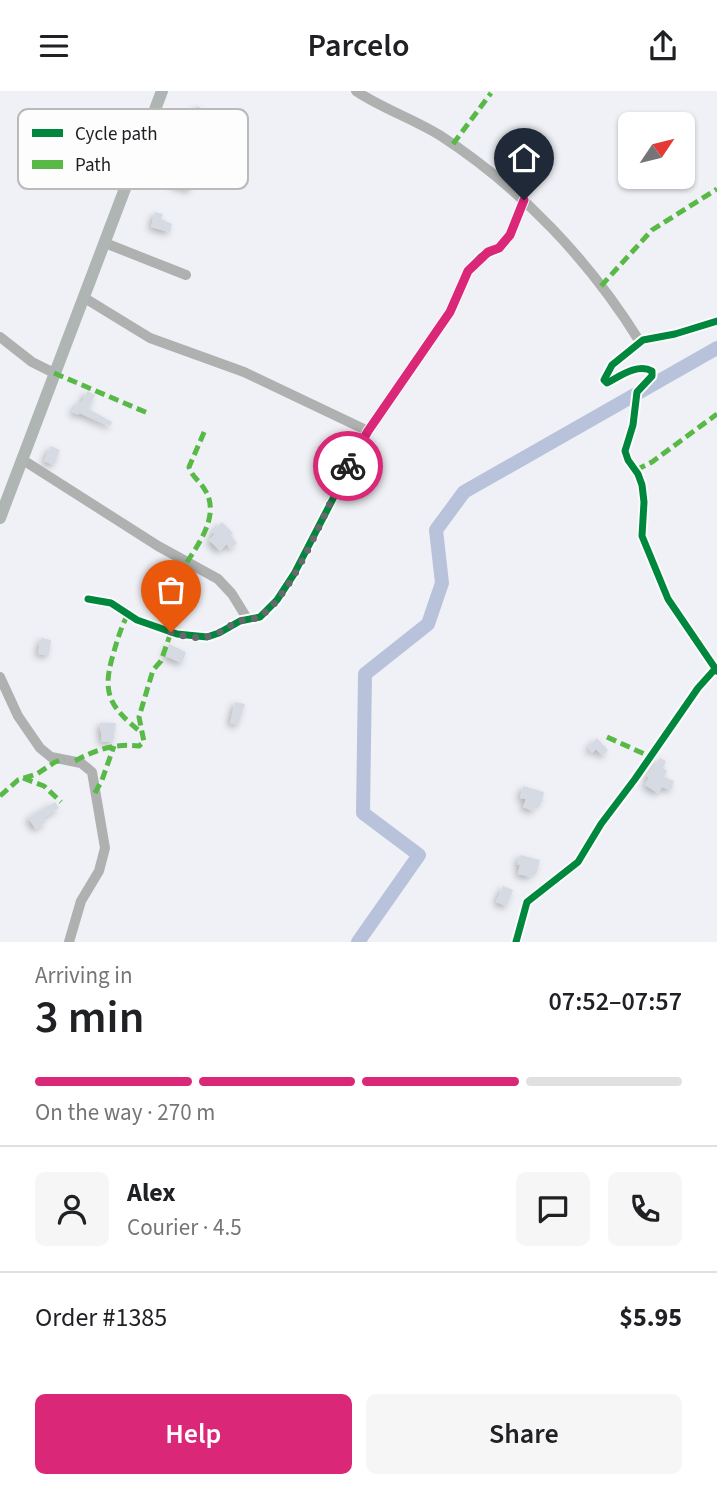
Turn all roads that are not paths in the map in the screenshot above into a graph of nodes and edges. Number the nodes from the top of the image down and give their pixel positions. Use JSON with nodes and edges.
{"nodes":[{"id":1,"x":162,"y":91,"type":"edge"},
{"id":2,"x":356,"y":91,"type":"edge"},
{"id":3,"x":155,"y":109,"type":"edge"},
{"id":4,"x":125,"y":189,"type":"edge"},
{"id":5,"x":524,"y":200,"type":"junction"},
{"id":6,"x":105,"y":243,"type":"junction"},
{"id":7,"x":186,"y":275,"type":"dead end"},
{"id":8,"x":83,"y":297,"type":"junction"},
{"id":9,"x":717,"y":321,"type":"edge"},
{"id":10,"x":0,"y":337,"type":"edge"},
{"id":11,"x":640,"y":342,"type":"junction"},
{"id":12,"x":54,"y":373,"type":"junction"},
{"id":13,"x":368,"y":431,"type":"junction"},
{"id":14,"x":23,"y":460,"type":"junction"},
{"id":15,"x":0,"y":518,"type":"edge"},
{"id":16,"x":88,"y":599,"type":"dead end"},
{"id":17,"x":248,"y":620,"type":"junction"},
{"id":18,"x":716,"y":670,"type":"edge"},
{"id":19,"x":0,"y":677,"type":"edge"},
{"id":20,"x":69,"y":942,"type":"edge"},
{"id":21,"x":516,"y":942,"type":"edge"}],
"edges":[{"from":1,"to":3,"type":"main road"},
{"from":2,"to":5,"type":"street"},
{"from":4,"to":6,"type":"main road"},
{"from":5,"to":11,"type":"street"},
{"from":5,"to":13,"type":"street"},
{"from":6,"to":7,"type":"street"},
{"from":6,"to":8,"type":"main road"},
{"from":8,"to":12,"type":"main road"},
{"from":8,"to":13,"type":"street"},
{"from":9,"to":11,"type":"street"},
{"from":10,"to":12,"type":"street"},
{"from":11,"to":18,"type":"street"},
{"from":12,"to":14,"type":"main road"},
{"from":13,"to":17,"type":"street"},
{"from":14,"to":15,"type":"main road"},
{"from":14,"to":17,"type":"street"},
{"from":16,"to":17,"type":"street"},
{"from":18,"to":21,"type":"street"},
{"from":19,"to":20,"type":"street"}]}
